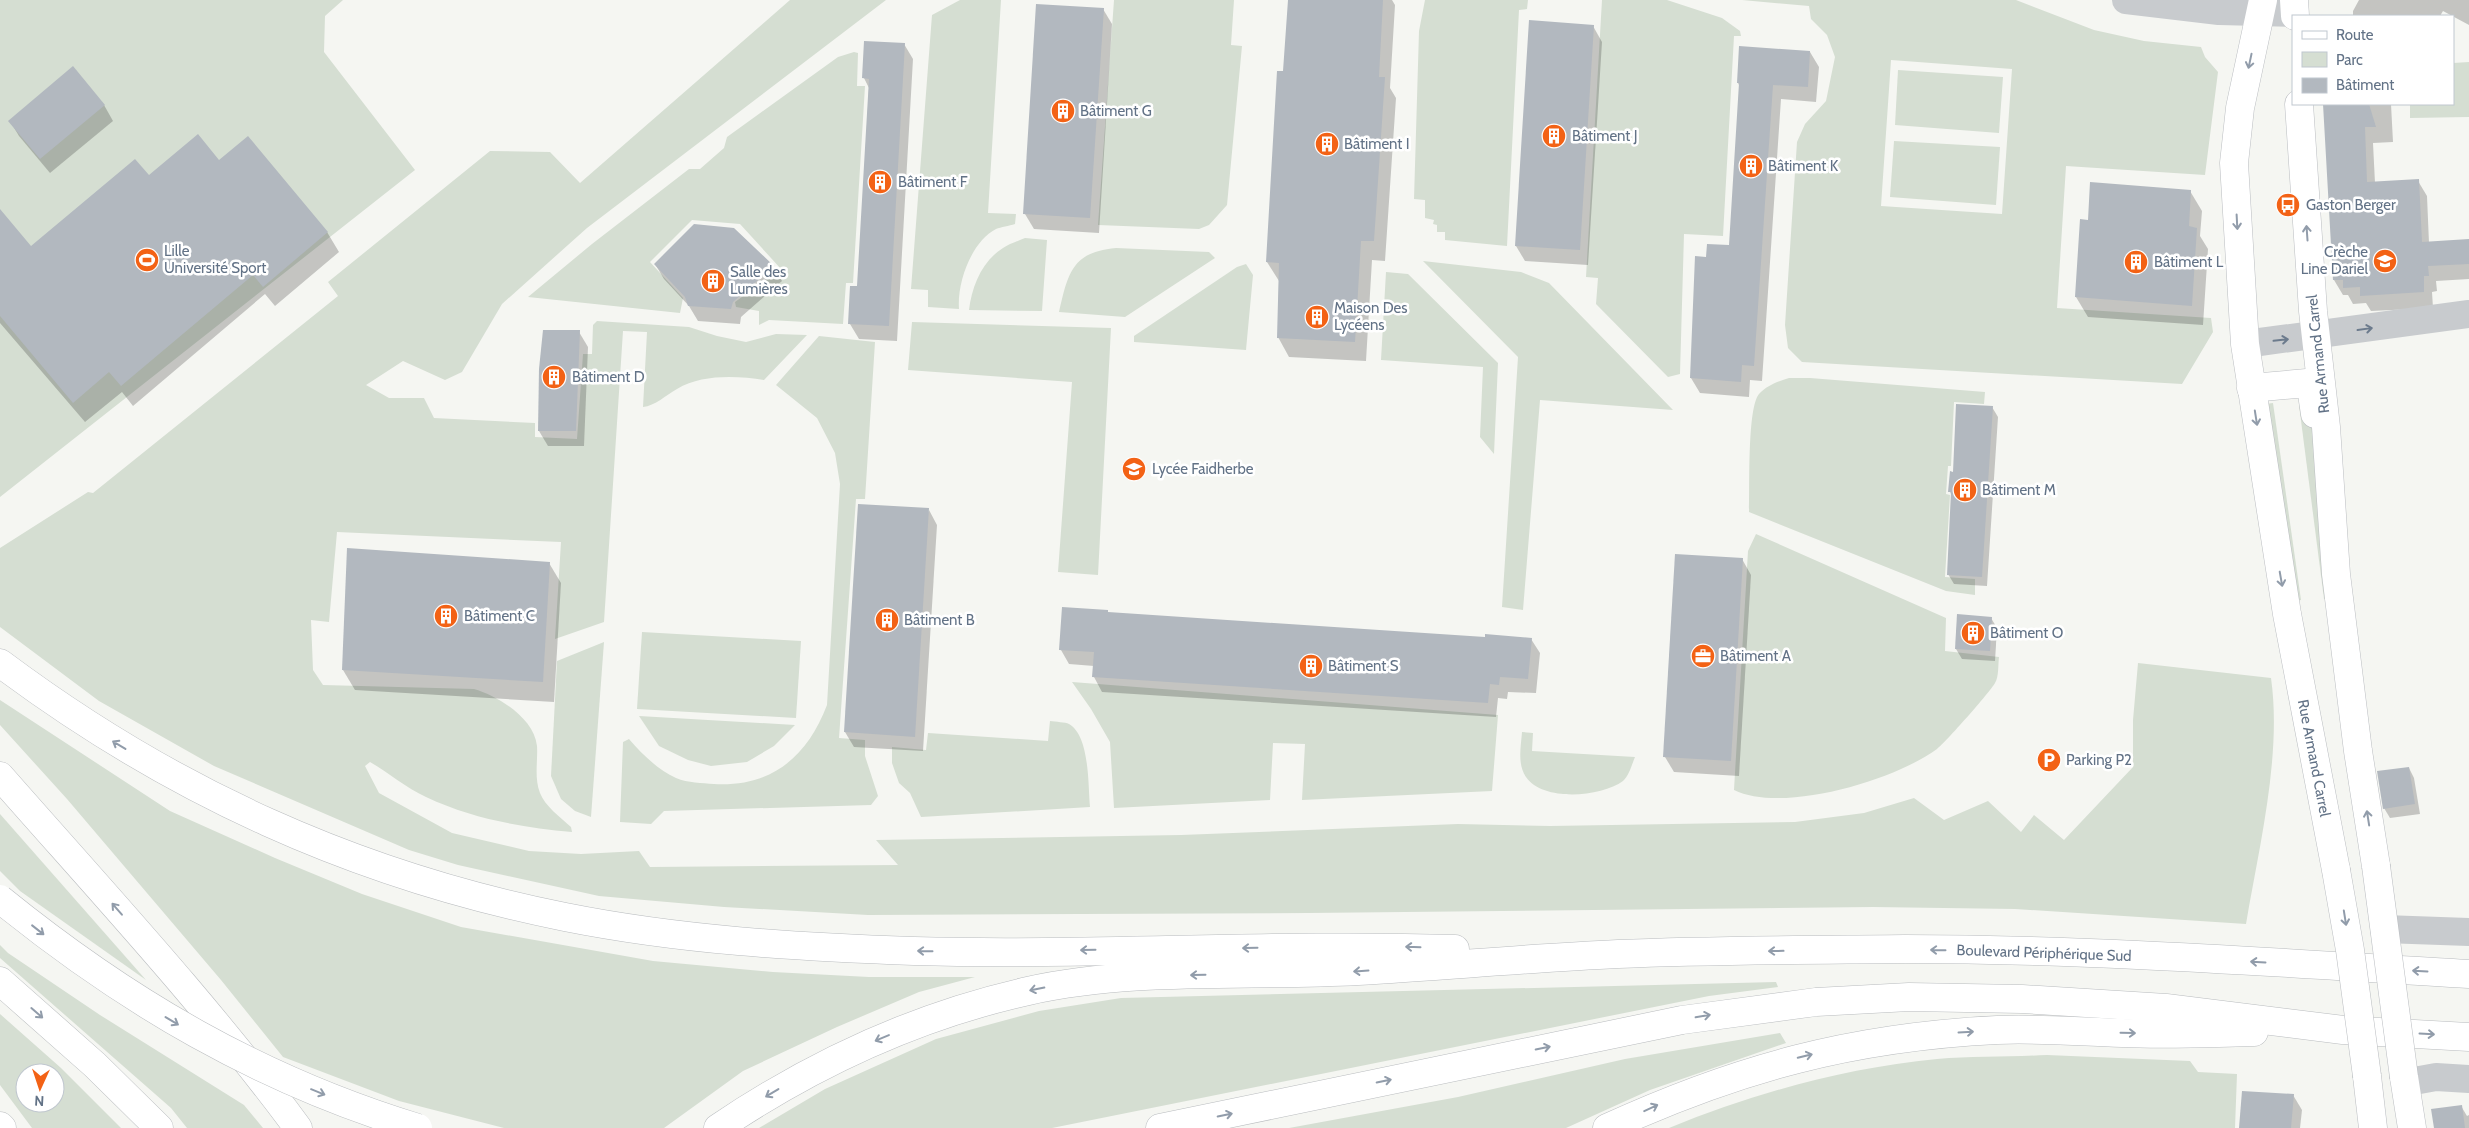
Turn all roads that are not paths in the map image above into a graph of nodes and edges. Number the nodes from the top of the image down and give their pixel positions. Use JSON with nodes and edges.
{"nodes":[{"id":1,"x":2126,"y":0,"type":"edge"},
{"id":2,"x":2262,"y":6,"type":"edge"},
{"id":3,"x":2295,"y":10,"type":"edge"},
{"id":4,"x":2299,"y":105,"type":"edge"},
{"id":5,"x":2469,"y":314,"type":"edge"},
{"id":6,"x":2316,"y":336,"type":"junction"},
{"id":7,"x":2245,"y":344,"type":"junction"},
{"id":8,"x":2251,"y":388,"type":"junction"},
{"id":9,"x":2336,"y":574,"type":"junction"},
{"id":10,"x":0,"y":663,"type":"edge"},
{"id":11,"x":0,"y":776,"type":"edge"},
{"id":12,"x":0,"y":899,"type":"edge"},
{"id":13,"x":2395,"y":929,"type":"junction"},
{"id":14,"x":2469,"y":932,"type":"edge"},
{"id":15,"x":1619,"y":954,"type":"junction"},
{"id":16,"x":2469,"y":974,"type":"edge"},
{"id":17,"x":0,"y":981,"type":"edge"},
{"id":18,"x":2343,"y":1030,"type":"junction"},
{"id":19,"x":2469,"y":1037,"type":"edge"},
{"id":20,"x":2409,"y":1079,"type":"junction"},
{"id":21,"x":2469,"y":1080,"type":"edge"},
{"id":22,"x":159,"y":1128,"type":"edge"},
{"id":23,"x":298,"y":1128,"type":"edge"},
{"id":24,"x":418,"y":1128,"type":"edge"},
{"id":25,"x":718,"y":1128,"type":"edge"},
{"id":26,"x":1160,"y":1128,"type":"edge"},
{"id":27,"x":1607,"y":1128,"type":"edge"},
{"id":28,"x":2373,"y":1128,"type":"edge"},
{"id":29,"x":2412,"y":1128,"type":"edge"}],
"edges":[{"from":1,"to":2,"type":"street"},
{"from":2,"to":3,"type":"street"},
{"from":2,"to":7,"type":"main road","name":"Rue Armand Carrel","one_way":true},
{"from":6,"to":4,"type":"main road","name":"Rue Armand Carrel","one_way":true},
{"from":6,"to":5,"type":"street","one_way":true},
{"from":7,"to":6,"type":"street","one_way":true},
{"from":6,"to":9,"type":"main road","name":"Rue Armand Carrel"},
{"from":7,"to":8,"type":"main road","name":"Rue Armand Carrel"},
{"from":8,"to":9,"type":"main road","name":"Rue Armand Carrel"},
{"from":8,"to":28,"type":"main road","name":"Rue Armand Carrel","one_way":true,"bridge":true},
{"from":13,"to":9,"type":"main road","name":"Rue Armand Carrel","one_way":true,"bridge":true},
{"from":15,"to":10,"type":"main road","one_way":true},
{"from":23,"to":11,"type":"main road","one_way":true},
{"from":12,"to":24,"type":"main road","one_way":true,"bridge":true},
{"from":13,"to":14,"type":"street"},
{"from":13,"to":20,"type":"main road","name":"Rue Armand Carrel","bridge":true},
{"from":16,"to":15,"type":"main road","name":"Boulevard Périphérique Sud","one_way":true},
{"from":15,"to":25,"type":"main road","one_way":true},
{"from":17,"to":22,"type":"main road","one_way":true},
{"from":18,"to":19,"type":"main road","one_way":true},
{"from":26,"to":18,"type":"main road","one_way":true},
{"from":27,"to":18,"type":"main road","one_way":true},
{"from":20,"to":21,"type":"street"},
{"from":20,"to":29,"type":"main road","name":"Rue Armand Carrel"}]}
